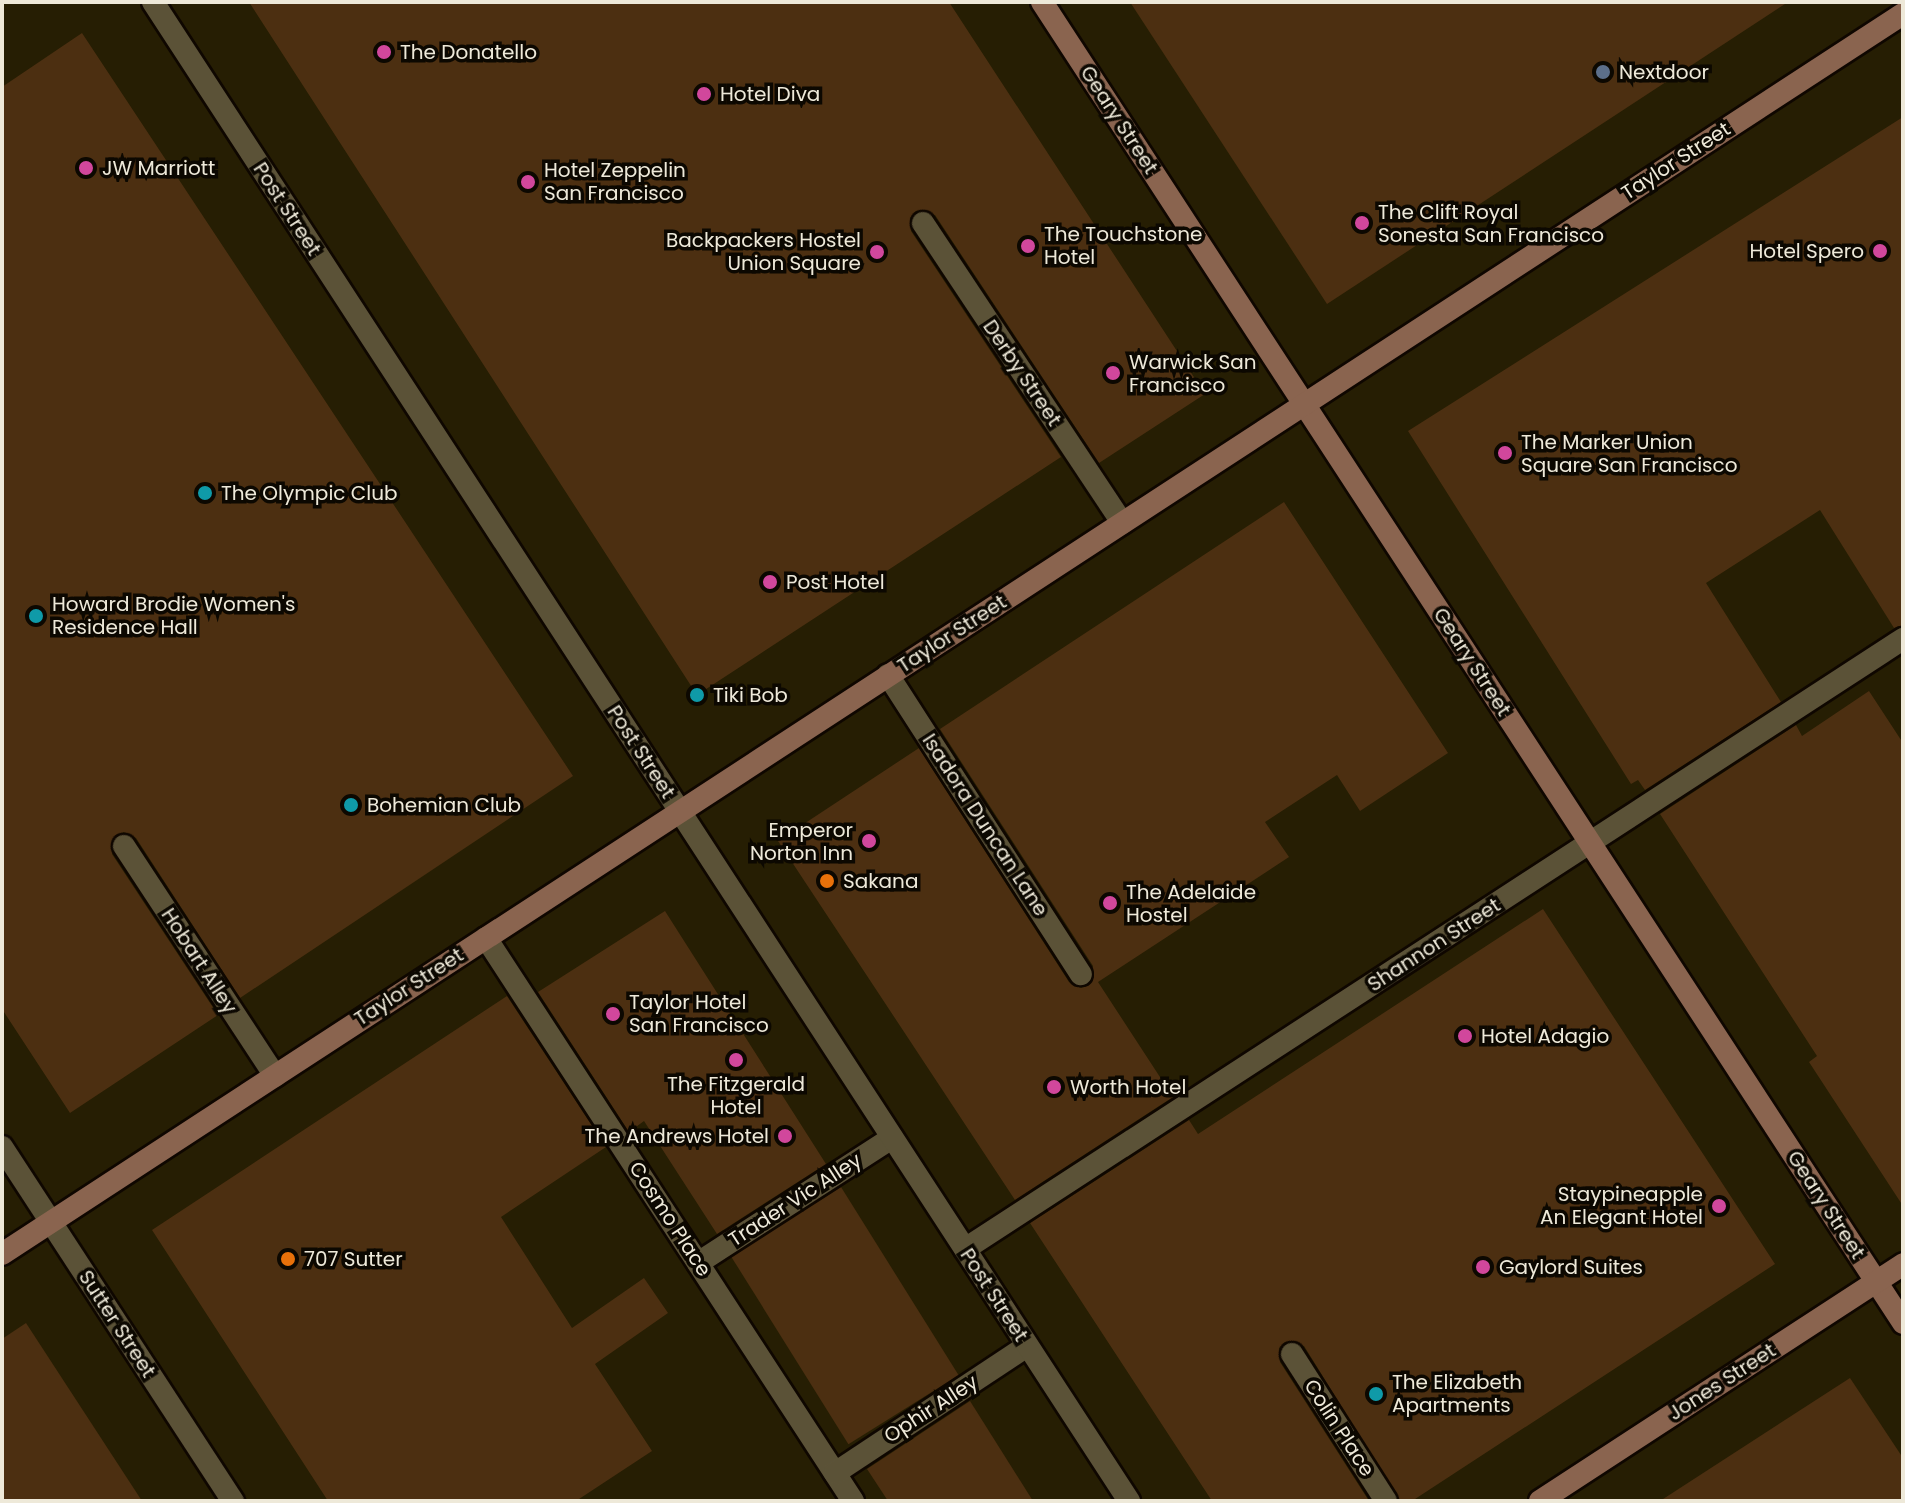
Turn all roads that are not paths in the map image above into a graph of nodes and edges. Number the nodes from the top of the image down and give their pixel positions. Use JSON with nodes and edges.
{"nodes":[{"id":1,"x":153,"y":2,"type":"edge"},
{"id":2,"x":1042,"y":2,"type":"edge"},
{"id":3,"x":1903,"y":14,"type":"edge"},
{"id":4,"x":923,"y":223,"type":"dead end"},
{"id":5,"x":1304,"y":405,"type":"junction"},
{"id":6,"x":1122,"y":523,"type":"junction"},
{"id":7,"x":1903,"y":639,"type":"edge"},
{"id":8,"x":888,"y":675,"type":"junction"},
{"id":9,"x":679,"y":812,"type":"junction"},
{"id":10,"x":1590,"y":843,"type":"junction"},
{"id":11,"x":124,"y":846,"type":"dead end"},
{"id":12,"x":486,"y":938,"type":"junction"},
{"id":13,"x":1081,"y":974,"type":"dead end"},
{"id":14,"x":275,"y":1076,"type":"junction"},
{"id":15,"x":892,"y":1138,"type":"junction"},
{"id":16,"x":2,"y":1147,"type":"edge"},
{"id":17,"x":51,"y":1222,"type":"junction"},
{"id":18,"x":965,"y":1249,"type":"junction"},
{"id":19,"x":2,"y":1254,"type":"edge"},
{"id":20,"x":698,"y":1263,"type":"junction"},
{"id":21,"x":1903,"y":1264,"type":"edge"},
{"id":22,"x":1876,"y":1281,"type":"junction"},
{"id":23,"x":1903,"y":1323,"type":"edge"},
{"id":24,"x":1027,"y":1346,"type":"junction"},
{"id":25,"x":1292,"y":1354,"type":"dead end"},
{"id":26,"x":835,"y":1473,"type":"junction"},
{"id":27,"x":233,"y":1501,"type":"edge"},
{"id":28,"x":853,"y":1501,"type":"edge"},
{"id":29,"x":1129,"y":1501,"type":"edge"},
{"id":30,"x":1386,"y":1501,"type":"edge"},
{"id":31,"x":1540,"y":1501,"type":"edge"}],
"edges":[{"from":1,"to":9,"type":"street","name":"Post Street"},
{"from":2,"to":5,"type":"main road","name":"Geary Street"},
{"from":3,"to":5,"type":"main road","name":"Taylor Street"},
{"from":4,"to":6,"type":"street","name":"Derby Street"},
{"from":5,"to":6,"type":"main road","name":"Taylor Street"},
{"from":5,"to":10,"type":"main road","name":"Geary Street"},
{"from":6,"to":8,"type":"main road","name":"Taylor Street"},
{"from":7,"to":10,"type":"street","name":"Shannon Street"},
{"from":8,"to":9,"type":"main road","name":"Taylor Street"},
{"from":8,"to":13,"type":"street","name":"Isadora Duncan Lane"},
{"from":9,"to":12,"type":"main road","name":"Taylor Street"},
{"from":9,"to":15,"type":"street","name":"Post Street"},
{"from":10,"to":18,"type":"street","name":"Shannon Street"},
{"from":10,"to":22,"type":"main road","name":"Geary Street"},
{"from":11,"to":14,"type":"street","name":"Hobart Alley"},
{"from":12,"to":14,"type":"main road","name":"Taylor Street"},
{"from":12,"to":20,"type":"street","name":"Cosmo Place"},
{"from":14,"to":17,"type":"main road","name":"Taylor Street"},
{"from":15,"to":18,"type":"street","name":"Post Street"},
{"from":15,"to":20,"type":"street","name":"Trader Vic Alley"},
{"from":16,"to":17,"type":"street","name":"Sutter Street"},
{"from":17,"to":19,"type":"main road","name":"Taylor Street"},
{"from":17,"to":27,"type":"street","name":"Sutter Street"},
{"from":18,"to":24,"type":"street","name":"Post Street"},
{"from":20,"to":26,"type":"street","name":"Cosmo Place"},
{"from":21,"to":22,"type":"main road","name":"Jones Street"},
{"from":22,"to":23,"type":"main road","name":"Geary Street"},
{"from":22,"to":31,"type":"main road","name":"Jones Street"},
{"from":24,"to":26,"type":"street","name":"Ophir Alley"},
{"from":24,"to":29,"type":"street","name":"Post Street"},
{"from":25,"to":30,"type":"street","name":"Colin Place"},
{"from":26,"to":28,"type":"street","name":"Cosmo Place"}]}
